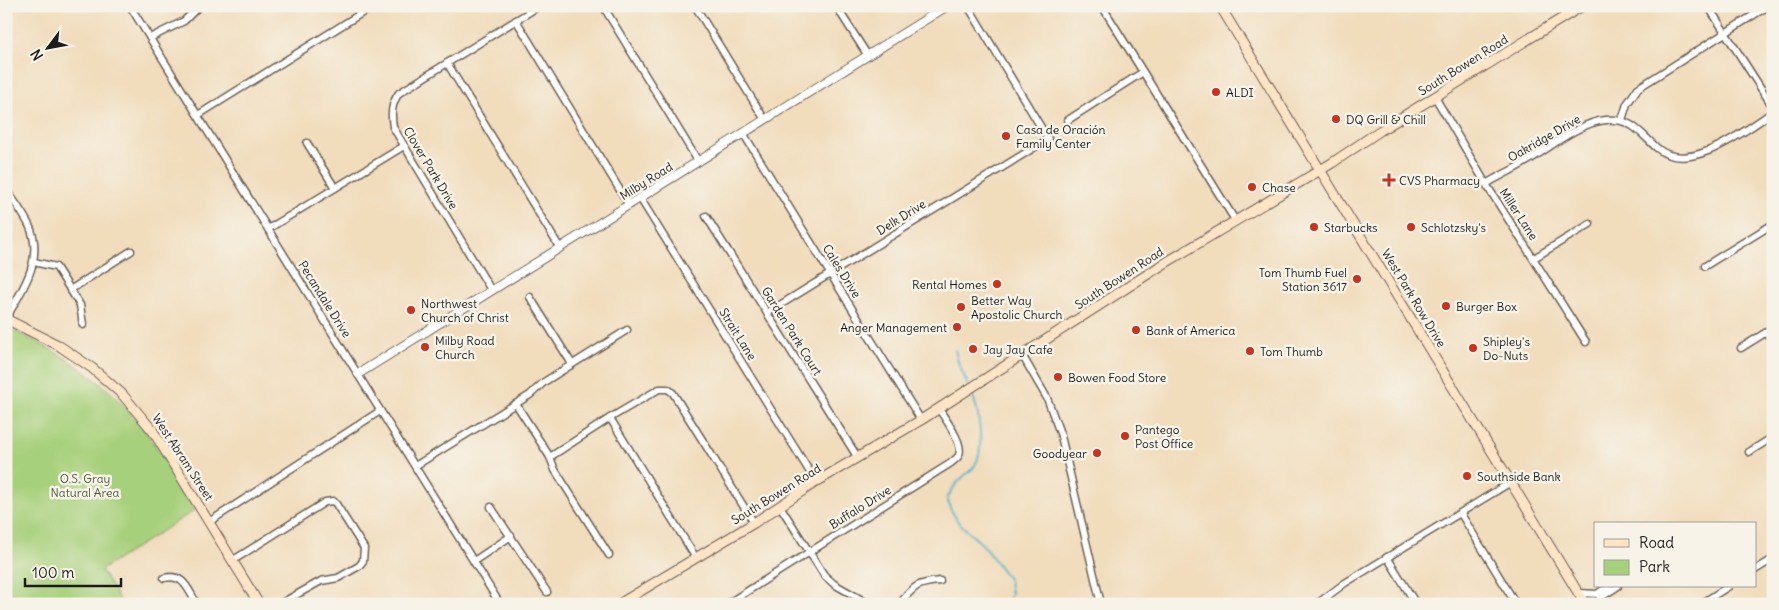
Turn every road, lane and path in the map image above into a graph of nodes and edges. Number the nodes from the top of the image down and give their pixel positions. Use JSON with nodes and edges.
{"nodes":[{"id":1,"x":130,"y":6,"type":"edge"},
{"id":2,"x":199,"y":6,"type":"edge"},
{"id":3,"x":373,"y":6,"type":"edge"},
{"id":4,"x":539,"y":6,"type":"edge"},
{"id":5,"x":603,"y":6,"type":"edge"},
{"id":6,"x":695,"y":6,"type":"edge"},
{"id":7,"x":836,"y":6,"type":"edge"},
{"id":8,"x":946,"y":6,"type":"edge"},
{"id":9,"x":968,"y":6,"type":"edge"},
{"id":10,"x":1102,"y":6,"type":"edge"},
{"id":11,"x":1220,"y":6,"type":"edge"},
{"id":12,"x":1582,"y":6,"type":"edge"},
{"id":13,"x":1708,"y":6,"type":"edge"},
{"id":14,"x":1768,"y":6,"type":"edge"},
{"id":15,"x":516,"y":20,"type":"junction"},
{"id":16,"x":1726,"y":35,"type":"junction"},
{"id":17,"x":150,"y":38,"type":"junction"},
{"id":18,"x":868,"y":56,"type":"junction"},
{"id":19,"x":447,"y":63,"type":"junction"},
{"id":20,"x":1143,"y":72,"type":"junction"},
{"id":21,"x":1435,"y":97,"type":"junction"},
{"id":22,"x":1773,"y":107,"type":"edge"},
{"id":23,"x":1773,"y":112,"type":"edge"},
{"id":24,"x":198,"y":114,"type":"junction"},
{"id":25,"x":765,"y":120,"type":"junction"},
{"id":26,"x":1068,"y":120,"type":"dead end"},
{"id":27,"x":1622,"y":120,"type":"junction"},
{"id":28,"x":743,"y":133,"type":"junction"},
{"id":29,"x":307,"y":143,"type":"dead end"},
{"id":30,"x":404,"y":146,"type":"junction"},
{"id":31,"x":698,"y":161,"type":"junction"},
{"id":32,"x":1321,"y":169,"type":"junction"},
{"id":33,"x":1486,"y":184,"type":"junction"},
{"id":34,"x":335,"y":188,"type":"junction"},
{"id":35,"x":6,"y":189,"type":"edge"},
{"id":36,"x":640,"y":198,"type":"junction"},
{"id":37,"x":629,"y":205,"type":"junction"},
{"id":38,"x":706,"y":216,"type":"dead end"},
{"id":39,"x":1235,"y":220,"type":"junction"},
{"id":40,"x":1590,"y":224,"type":"dead end"},
{"id":41,"x":1772,"y":224,"type":"edge"},
{"id":42,"x":268,"y":229,"type":"junction"},
{"id":43,"x":560,"y":248,"type":"junction"},
{"id":44,"x":131,"y":251,"type":"dead end"},
{"id":45,"x":1534,"y":258,"type":"junction"},
{"id":46,"x":34,"y":262,"type":"junction"},
{"id":47,"x":1705,"y":266,"type":"dead end"},
{"id":48,"x":830,"y":274,"type":"junction"},
{"id":49,"x":70,"y":290,"type":"junction"},
{"id":50,"x":491,"y":290,"type":"junction"},
{"id":51,"x":530,"y":297,"type":"dead end"},
{"id":52,"x":767,"y":313,"type":"junction"},
{"id":53,"x":6,"y":319,"type":"edge"},
{"id":54,"x":83,"y":325,"type":"dead end"},
{"id":55,"x":1773,"y":328,"type":"edge"},
{"id":56,"x":627,"y":330,"type":"dead end"},
{"id":57,"x":1586,"y":342,"type":"dead end"},
{"id":58,"x":1741,"y":348,"type":"dead end"},
{"id":59,"x":1022,"y":355,"type":"junction"},
{"id":60,"x":572,"y":364,"type":"junction"},
{"id":61,"x":358,"y":374,"type":"junction"},
{"id":62,"x":516,"y":404,"type":"junction"},
{"id":63,"x":939,"y":409,"type":"junction"},
{"id":64,"x":380,"y":410,"type":"junction"},
{"id":65,"x":610,"y":418,"type":"junction"},
{"id":66,"x":921,"y":420,"type":"junction"},
{"id":67,"x":1773,"y":437,"type":"edge"},
{"id":68,"x":1749,"y":452,"type":"dead end"},
{"id":69,"x":550,"y":457,"type":"junction"},
{"id":70,"x":858,"y":458,"type":"junction"},
{"id":71,"x":415,"y":466,"type":"junction"},
{"id":72,"x":816,"y":482,"type":"junction"},
{"id":73,"x":1511,"y":482,"type":"junction"},
{"id":74,"x":780,"y":506,"type":"junction"},
{"id":75,"x":491,"y":507,"type":"dead end"},
{"id":76,"x":1461,"y":514,"type":"junction"},
{"id":77,"x":209,"y":522,"type":"junction"},
{"id":78,"x":754,"y":523,"type":"junction"},
{"id":79,"x":511,"y":536,"type":"junction"},
{"id":80,"x":809,"y":553,"type":"junction"},
{"id":81,"x":609,"y":555,"type":"dead end"},
{"id":82,"x":1388,"y":557,"type":"junction"},
{"id":83,"x":696,"y":558,"type":"junction"},
{"id":84,"x":1773,"y":559,"type":"edge"},
{"id":85,"x":232,"y":560,"type":"junction"},
{"id":86,"x":474,"y":561,"type":"junction"},
{"id":87,"x":1756,"y":569,"type":"edge"},
{"id":88,"x":164,"y":578,"type":"dead end"},
{"id":89,"x":940,"y":581,"type":"dead end"},
{"id":90,"x":1607,"y":588,"type":"edge"},
{"id":91,"x":1615,"y":588,"type":"edge"},
{"id":92,"x":1727,"y":588,"type":"edge"},
{"id":93,"x":547,"y":592,"type":"dead end"},
{"id":94,"x":1578,"y":593,"type":"junction"},
{"id":95,"x":1598,"y":599,"type":"edge"},
{"id":96,"x":1712,"y":601,"type":"edge"},
{"id":97,"x":197,"y":604,"type":"edge"},
{"id":98,"x":259,"y":604,"type":"edge"},
{"id":99,"x":280,"y":604,"type":"edge"},
{"id":100,"x":500,"y":604,"type":"edge"},
{"id":101,"x":619,"y":604,"type":"edge"},
{"id":102,"x":728,"y":604,"type":"edge"},
{"id":103,"x":869,"y":604,"type":"edge"},
{"id":104,"x":900,"y":604,"type":"edge"},
{"id":105,"x":1101,"y":604,"type":"edge"},
{"id":106,"x":1317,"y":604,"type":"edge"},
{"id":107,"x":1416,"y":604,"type":"edge"},
{"id":108,"x":1516,"y":604,"type":"edge"},
{"id":109,"x":1585,"y":604,"type":"edge"},
{"id":110,"x":1701,"y":604,"type":"edge"}],
"edges":[{"from":1,"to":17,"type":"street","name":"Pecandale Drive"},
{"from":2,"to":17,"type":"street"},
{"from":3,"to":24,"type":"street"},
{"from":4,"to":15,"type":"street","name":"Clover Park Drive"},
{"from":5,"to":31,"type":"street"},
{"from":6,"to":25,"type":"street"},
{"from":7,"to":18,"type":"street"},
{"from":8,"to":18,"type":"street","name":"Milby Road"},
{"from":9,"to":48,"type":"street","name":"Delk Drive"},
{"from":10,"to":20,"type":"street"},
{"from":11,"to":32,"type":"main road","name":"West Park Row Drive"},
{"from":12,"to":21,"type":"main road","name":"South Bowen Road"},
{"from":13,"to":16,"type":"street"},
{"from":14,"to":16,"type":"street"},
{"from":15,"to":19,"type":"street","name":"Clover Park Drive"},
{"from":15,"to":37,"type":"street"},
{"from":16,"to":22,"type":"street"},
{"from":16,"to":27,"type":"street"},
{"from":17,"to":24,"type":"street","name":"Pecandale Drive"},
{"from":18,"to":25,"type":"street","name":"Milby Road"},
{"from":19,"to":30,"type":"street","name":"Clover Park Drive"},
{"from":19,"to":43,"type":"street"},
{"from":20,"to":26,"type":"street"},
{"from":20,"to":39,"type":"street"},
{"from":21,"to":32,"type":"main road","name":"South Bowen Road"},
{"from":21,"to":33,"type":"street","name":"Miller Lane"},
{"from":23,"to":27,"type":"street"},
{"from":24,"to":42,"type":"street","name":"Pecandale Drive"},
{"from":25,"to":28,"type":"street","name":"Milby Road"},
{"from":27,"to":33,"type":"street","name":"Oakridge Drive"},
{"from":28,"to":31,"type":"street","name":"Milby Road"},
{"from":28,"to":48,"type":"street","name":"Cales Drive"},
{"from":29,"to":34,"type":"street"},
{"from":30,"to":34,"type":"street"},
{"from":30,"to":50,"type":"street","name":"Clover Park Drive"},
{"from":31,"to":36,"type":"street","name":"Milby Road"},
{"from":32,"to":39,"type":"main road","name":"South Bowen Road"},
{"from":32,"to":73,"type":"main road","name":"West Park Row Drive"},
{"from":33,"to":45,"type":"street","name":"Miller Lane"},
{"from":34,"to":42,"type":"street"},
{"from":35,"to":46,"type":"street"},
{"from":36,"to":37,"type":"street","name":"Milby Road"},
{"from":36,"to":72,"type":"street","name":"Strait Lane"},
{"from":37,"to":43,"type":"street","name":"Milby Road"},
{"from":38,"to":52,"type":"street","name":"Garden Park Court"},
{"from":39,"to":59,"type":"main road","name":"South Bowen Road"},
{"from":40,"to":45,"type":"street"},
{"from":41,"to":47,"type":"street"},
{"from":42,"to":61,"type":"street","name":"Pecandale Drive"},
{"from":43,"to":50,"type":"street","name":"Milby Road"},
{"from":44,"to":49,"type":"street"},
{"from":45,"to":57,"type":"street","name":"Miller Lane"},
{"from":46,"to":49,"type":"street"},
{"from":46,"to":53,"type":"street"},
{"from":48,"to":52,"type":"street","name":"Delk Drive"},
{"from":48,"to":66,"type":"street","name":"Cales Drive"},
{"from":49,"to":54,"type":"street"},
{"from":50,"to":61,"type":"street","name":"Milby Road"},
{"from":51,"to":60,"type":"street"},
{"from":52,"to":70,"type":"street","name":"Garden Park Court"},
{"from":53,"to":77,"type":"main road","name":"West Abram Street"},
{"from":55,"to":58,"type":"street"},
{"from":56,"to":60,"type":"street"},
{"from":59,"to":63,"type":"main road","name":"South Bowen Road"},
{"from":59,"to":105,"type":"street"},
{"from":60,"to":62,"type":"street"},
{"from":61,"to":64,"type":"street","name":"Pecandale Drive"},
{"from":62,"to":69,"type":"street"},
{"from":62,"to":71,"type":"street"},
{"from":63,"to":66,"type":"main road","name":"South Bowen Road"},
{"from":63,"to":80,"type":"street","name":"Buffalo Drive"},
{"from":64,"to":71,"type":"street","name":"Pecandale Drive"},
{"from":64,"to":77,"type":"street"},
{"from":65,"to":69,"type":"street"},
{"from":65,"to":78,"type":"street"},
{"from":65,"to":83,"type":"street"},
{"from":66,"to":70,"type":"main road","name":"South Bowen Road"},
{"from":67,"to":68,"type":"street"},
{"from":69,"to":81,"type":"street"},
{"from":70,"to":72,"type":"main road","name":"South Bowen Road"},
{"from":71,"to":86,"type":"street","name":"Pecandale Drive"},
{"from":72,"to":74,"type":"main road","name":"South Bowen Road"},
{"from":73,"to":76,"type":"street"},
{"from":73,"to":94,"type":"main road","name":"West Park Row Drive"},
{"from":74,"to":78,"type":"main road","name":"South Bowen Road"},
{"from":74,"to":80,"type":"street"},
{"from":75,"to":79,"type":"street"},
{"from":76,"to":82,"type":"street"},
{"from":76,"to":108,"type":"street"},
{"from":77,"to":85,"type":"main road","name":"West Abram Street"},
{"from":78,"to":83,"type":"main road","name":"South Bowen Road"},
{"from":79,"to":86,"type":"street"},
{"from":79,"to":93,"type":"street"},
{"from":80,"to":102,"type":"street","name":"Buffalo Drive"},
{"from":80,"to":103,"type":"street"},
{"from":82,"to":106,"type":"street"},
{"from":82,"to":107,"type":"street"},
{"from":83,"to":101,"type":"main road","name":"South Bowen Road"},
{"from":84,"to":87,"type":"street"},
{"from":85,"to":98,"type":"main road","name":"West Abram Street"},
{"from":85,"to":99,"type":"street"},
{"from":86,"to":100,"type":"street","name":"Pecandale Drive"},
{"from":88,"to":97,"type":"street"},
{"from":89,"to":104,"type":"street"},
{"from":90,"to":95,"type":"street"},
{"from":91,"to":95,"type":"street"},
{"from":92,"to":96,"type":"street"},
{"from":94,"to":95,"type":"street"},
{"from":94,"to":109,"type":"main road","name":"West Park Row Drive"},
{"from":96,"to":110,"type":"street"}]}
